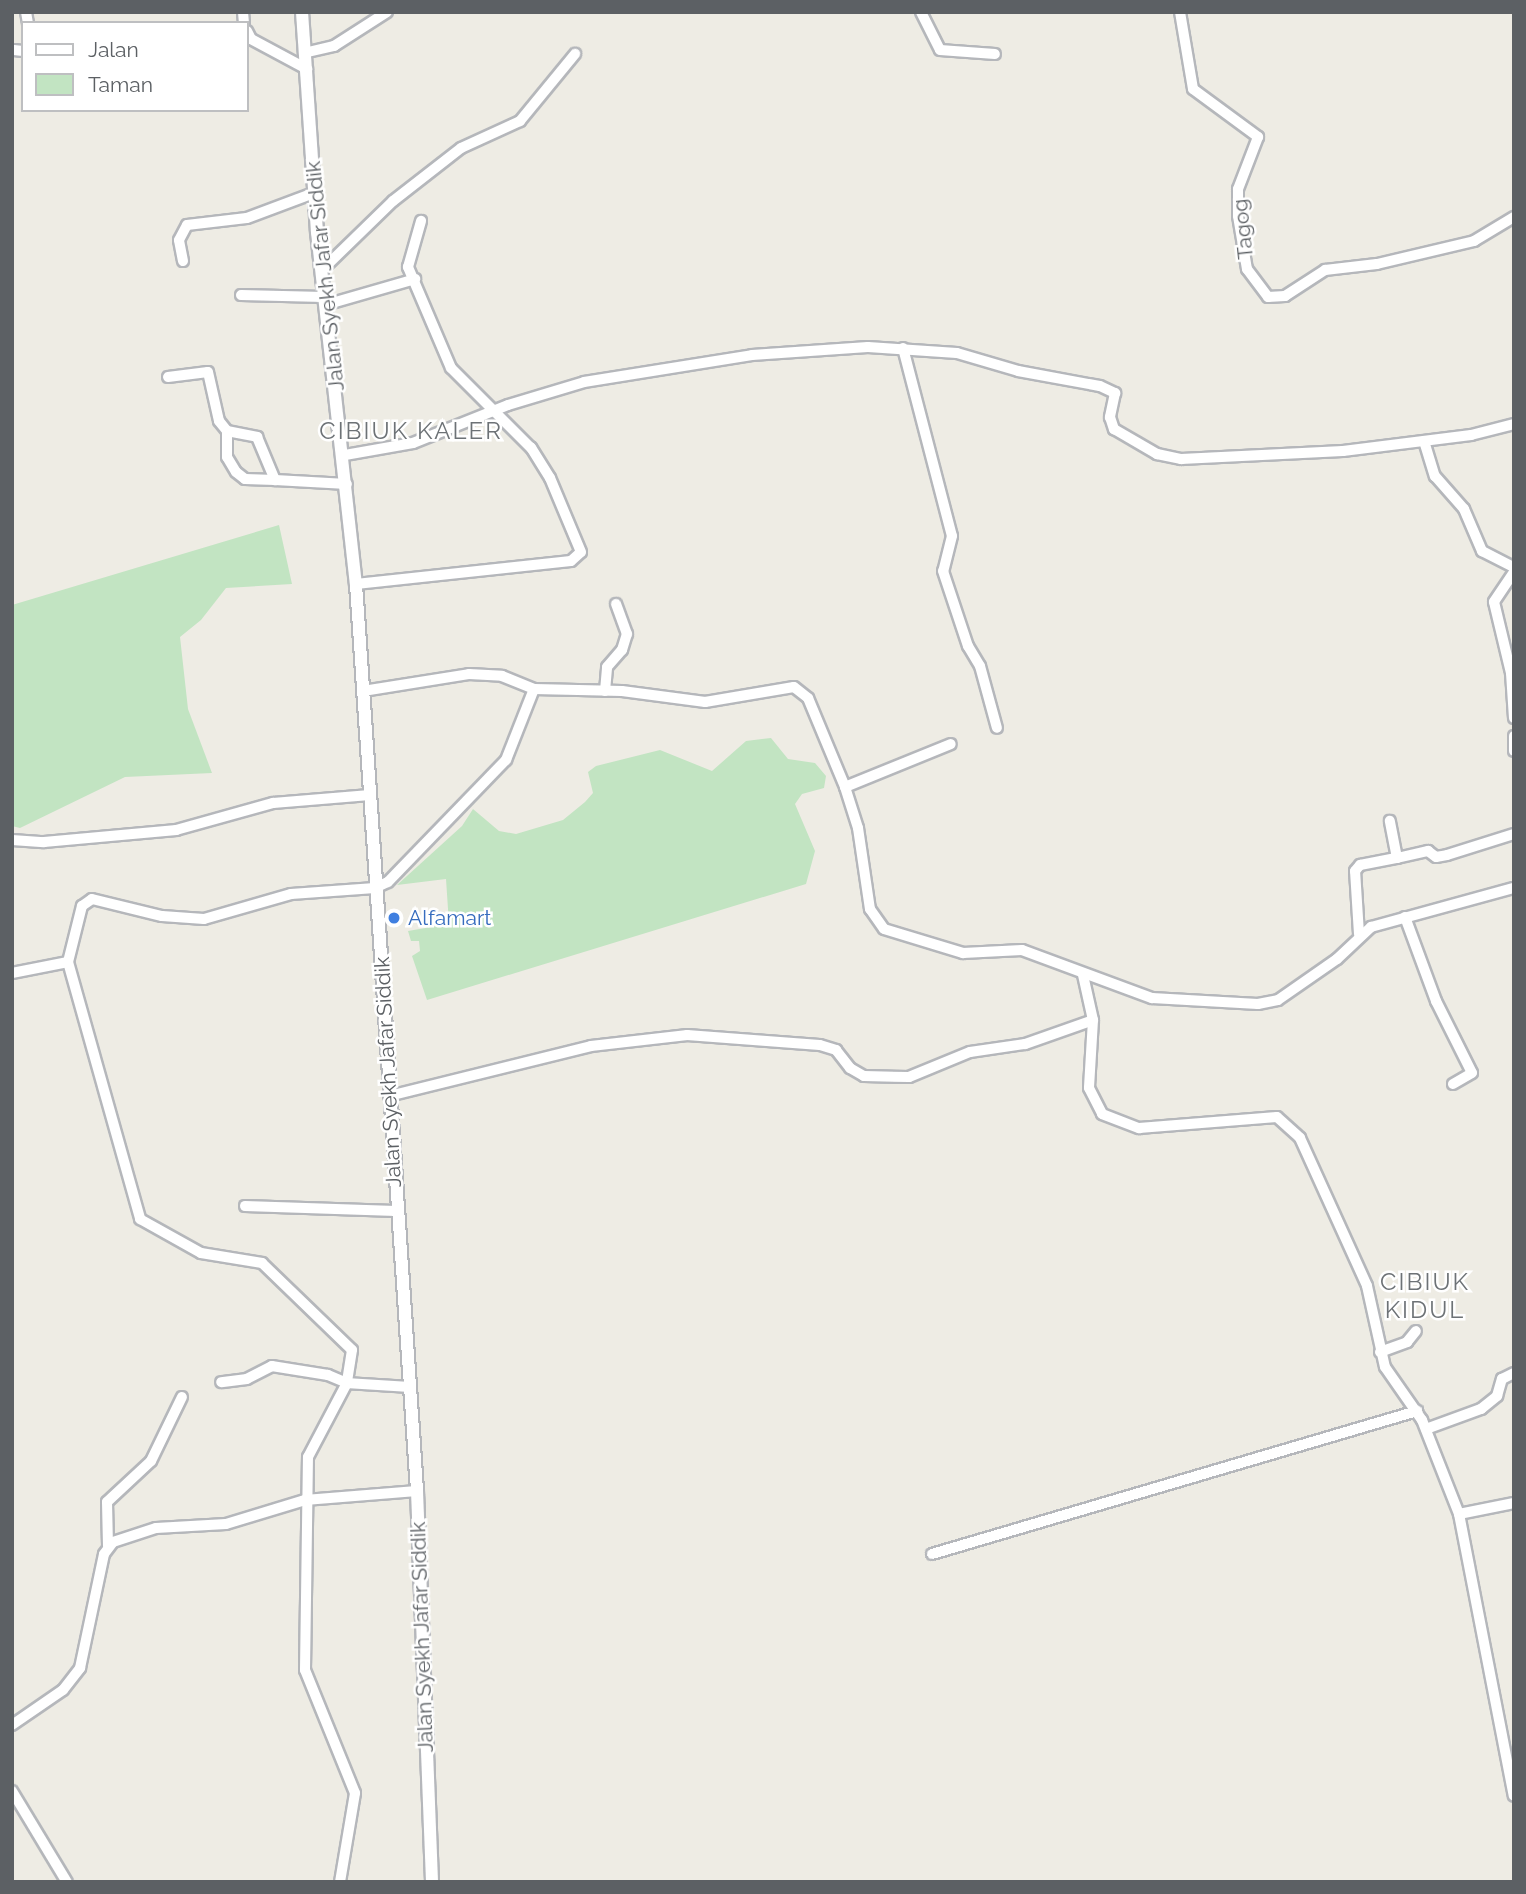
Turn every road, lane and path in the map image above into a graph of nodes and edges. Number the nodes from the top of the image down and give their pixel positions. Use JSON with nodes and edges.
{"nodes":[{"id":1,"x":302,"y":12,"type":"edge"},
{"id":2,"x":387,"y":12,"type":"edge"},
{"id":3,"x":921,"y":12,"type":"edge"},
{"id":4,"x":1180,"y":12,"type":"edge"},
{"id":5,"x":248,"y":36,"type":"edge"},
{"id":6,"x":308,"y":52,"type":"junction"},
{"id":7,"x":575,"y":54,"type":"dead end"},
{"id":8,"x":995,"y":54,"type":"dead end"},
{"id":9,"x":307,"y":69,"type":"junction"},
{"id":10,"x":314,"y":193,"type":"junction"},
{"id":11,"x":1514,"y":217,"type":"edge"},
{"id":12,"x":421,"y":221,"type":"dead end"},
{"id":13,"x":183,"y":261,"type":"dead end"},
{"id":14,"x":321,"y":271,"type":"junction"},
{"id":15,"x":415,"y":279,"type":"junction"},
{"id":16,"x":241,"y":295,"type":"dead end"},
{"id":17,"x":325,"y":301,"type":"junction"},
{"id":18,"x":903,"y":348,"type":"junction"},
{"id":19,"x":168,"y":377,"type":"dead end"},
{"id":20,"x":494,"y":410,"type":"junction"},
{"id":21,"x":1514,"y":424,"type":"edge"},
{"id":22,"x":227,"y":431,"type":"junction"},
{"id":23,"x":1424,"y":440,"type":"junction"},
{"id":24,"x":345,"y":455,"type":"junction"},
{"id":25,"x":275,"y":480,"type":"junction"},
{"id":26,"x":347,"y":484,"type":"junction"},
{"id":27,"x":1514,"y":570,"type":"edge"},
{"id":28,"x":356,"y":584,"type":"junction"},
{"id":29,"x":616,"y":604,"type":"dead end"},
{"id":30,"x":534,"y":689,"type":"junction"},
{"id":31,"x":363,"y":691,"type":"junction"},
{"id":32,"x":606,"y":691,"type":"junction"},
{"id":33,"x":1514,"y":718,"type":"edge"},
{"id":34,"x":998,"y":728,"type":"dead end"},
{"id":35,"x":1514,"y":736,"type":"edge"},
{"id":36,"x":951,"y":744,"type":"dead end"},
{"id":37,"x":1514,"y":751,"type":"edge"},
{"id":38,"x":845,"y":786,"type":"junction"},
{"id":39,"x":370,"y":795,"type":"junction"},
{"id":40,"x":1390,"y":821,"type":"dead end"},
{"id":41,"x":1514,"y":834,"type":"edge"},
{"id":42,"x":12,"y":841,"type":"edge"},
{"id":43,"x":1397,"y":859,"type":"junction"},
{"id":44,"x":375,"y":887,"type":"junction"},
{"id":45,"x":1514,"y":888,"type":"edge"},
{"id":46,"x":1405,"y":917,"type":"junction"},
{"id":47,"x":1359,"y":934,"type":"junction"},
{"id":48,"x":68,"y":962,"type":"junction"},
{"id":49,"x":12,"y":973,"type":"edge"},
{"id":50,"x":1083,"y":975,"type":"junction"},
{"id":51,"x":1093,"y":1020,"type":"junction"},
{"id":52,"x":1453,"y":1084,"type":"dead end"},
{"id":53,"x":389,"y":1097,"type":"junction"},
{"id":54,"x":244,"y":1206,"type":"dead end"},
{"id":55,"x":396,"y":1211,"type":"junction"},
{"id":56,"x":1416,"y":1331,"type":"dead end"},
{"id":57,"x":1380,"y":1352,"type":"junction"},
{"id":58,"x":1514,"y":1373,"type":"edge"},
{"id":59,"x":221,"y":1382,"type":"dead end"},
{"id":60,"x":347,"y":1384,"type":"junction"},
{"id":61,"x":409,"y":1387,"type":"junction"},
{"id":62,"x":181,"y":1397,"type":"dead end"},
{"id":63,"x":1417,"y":1411,"type":"junction"},
{"id":64,"x":1426,"y":1429,"type":"junction"},
{"id":65,"x":416,"y":1491,"type":"junction"},
{"id":66,"x":305,"y":1500,"type":"junction"},
{"id":67,"x":1514,"y":1503,"type":"edge"},
{"id":68,"x":1459,"y":1514,"type":"junction"},
{"id":69,"x":108,"y":1545,"type":"junction"},
{"id":70,"x":932,"y":1554,"type":"dead end"},
{"id":71,"x":12,"y":1725,"type":"edge"},
{"id":72,"x":1509,"y":1746,"type":"edge"},
{"id":73,"x":12,"y":1791,"type":"edge"},
{"id":74,"x":1514,"y":1796,"type":"edge"},
{"id":75,"x":67,"y":1882,"type":"edge"},
{"id":76,"x":340,"y":1882,"type":"edge"},
{"id":77,"x":432,"y":1882,"type":"edge"}],
"edges":[{"from":1,"to":6,"type":"main road","name":"Jalan Syekh Jafar Siddik"},
{"from":2,"to":6,"type":"street"},
{"from":3,"to":8,"type":"street"},
{"from":4,"to":11,"type":"street","name":"Tagog"},
{"from":5,"to":9,"type":"street"},
{"from":6,"to":9,"type":"main road","name":"Jalan Syekh Jafar Siddik"},
{"from":7,"to":14,"type":"street"},
{"from":9,"to":10,"type":"main road","name":"Jalan Syekh Jafar Siddik"},
{"from":10,"to":13,"type":"street"},
{"from":10,"to":14,"type":"main road","name":"Jalan Syekh Jafar Siddik"},
{"from":12,"to":15,"type":"street"},
{"from":14,"to":17,"type":"main road","name":"Jalan Syekh Jafar Siddik"},
{"from":15,"to":17,"type":"street"},
{"from":15,"to":20,"type":"street"},
{"from":16,"to":17,"type":"street"},
{"from":17,"to":24,"type":"main road","name":"Jalan Syekh Jafar Siddik"},
{"from":18,"to":20,"type":"street"},
{"from":18,"to":23,"type":"street"},
{"from":18,"to":34,"type":"street"},
{"from":19,"to":22,"type":"street"},
{"from":20,"to":24,"type":"street"},
{"from":20,"to":28,"type":"street"},
{"from":21,"to":23,"type":"street"},
{"from":22,"to":25,"type":"street"},
{"from":22,"to":25,"type":"street"},
{"from":23,"to":27,"type":"street"},
{"from":24,"to":26,"type":"main road","name":"Jalan Syekh Jafar Siddik"},
{"from":25,"to":26,"type":"street"},
{"from":26,"to":28,"type":"main road","name":"Jalan Syekh Jafar Siddik"},
{"from":27,"to":33,"type":"street"},
{"from":28,"to":31,"type":"main road","name":"Jalan Syekh Jafar Siddik"},
{"from":29,"to":32,"type":"street"},
{"from":30,"to":31,"type":"street"},
{"from":30,"to":32,"type":"street"},
{"from":30,"to":44,"type":"street"},
{"from":31,"to":39,"type":"main road","name":"Jalan Syekh Jafar Siddik"},
{"from":32,"to":38,"type":"street"},
{"from":35,"to":37,"type":"street"},
{"from":36,"to":38,"type":"street"},
{"from":38,"to":50,"type":"street"},
{"from":39,"to":42,"type":"street"},
{"from":39,"to":44,"type":"main road","name":"Jalan Syekh Jafar Siddik"},
{"from":40,"to":43,"type":"street"},
{"from":41,"to":43,"type":"street"},
{"from":43,"to":47,"type":"street"},
{"from":44,"to":48,"type":"street"},
{"from":44,"to":53,"type":"main road","name":"Jalan Syekh Jafar Siddik"},
{"from":45,"to":46,"type":"street"},
{"from":46,"to":47,"type":"street"},
{"from":46,"to":52,"type":"street"},
{"from":47,"to":50,"type":"street"},
{"from":48,"to":49,"type":"street"},
{"from":48,"to":60,"type":"street"},
{"from":50,"to":51,"type":"street"},
{"from":51,"to":53,"type":"street"},
{"from":51,"to":57,"type":"street"},
{"from":53,"to":55,"type":"main road","name":"Jalan Syekh Jafar Siddik"},
{"from":54,"to":55,"type":"street"},
{"from":55,"to":61,"type":"main road","name":"Jalan Syekh Jafar Siddik"},
{"from":56,"to":57,"type":"street"},
{"from":57,"to":63,"type":"street"},
{"from":58,"to":64,"type":"street"},
{"from":59,"to":60,"type":"street"},
{"from":60,"to":61,"type":"street"},
{"from":60,"to":66,"type":"street"},
{"from":61,"to":65,"type":"main road","name":"Jalan Syekh Jafar Siddik"},
{"from":62,"to":69,"type":"street"},
{"from":63,"to":64,"type":"street"},
{"from":63,"to":70,"type":"street"},
{"from":64,"to":68,"type":"street"},
{"from":65,"to":66,"type":"street"},
{"from":65,"to":77,"type":"main road","name":"Jalan Syekh Jafar Siddik"},
{"from":66,"to":69,"type":"street"},
{"from":66,"to":76,"type":"street"},
{"from":67,"to":68,"type":"street"},
{"from":68,"to":72,"type":"street"},
{"from":69,"to":71,"type":"street"},
{"from":72,"to":74,"type":"street"},
{"from":73,"to":75,"type":"street"}]}
